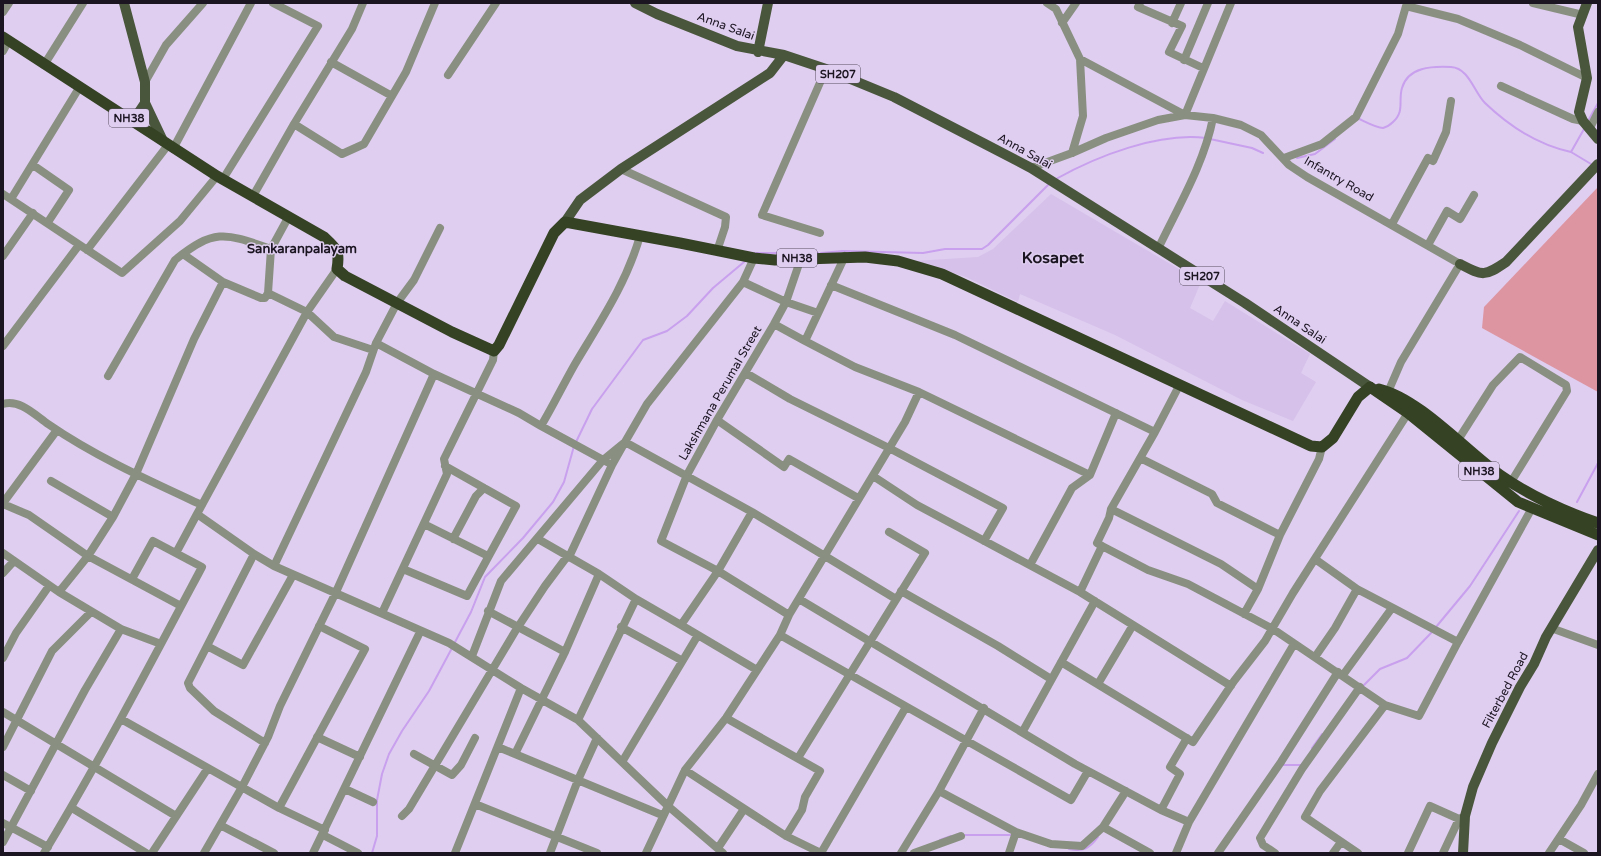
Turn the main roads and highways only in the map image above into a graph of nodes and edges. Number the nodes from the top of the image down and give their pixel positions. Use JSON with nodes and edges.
{"nodes":[{"id":1,"x":124,"y":3,"type":"edge"},
{"id":2,"x":635,"y":3,"type":"edge"},
{"id":3,"x":768,"y":3,"type":"edge"},
{"id":4,"x":1587,"y":3,"type":"edge"},
{"id":5,"x":6,"y":39,"type":"edge"},
{"id":6,"x":758,"y":52,"type":"junction"},
{"id":7,"x":784,"y":55,"type":"junction"},
{"id":8,"x":145,"y":103,"type":"junction"},
{"id":9,"x":133,"y":121,"type":"junction"},
{"id":10,"x":1598,"y":139,"type":"edge"},
{"id":11,"x":168,"y":145,"type":"junction"},
{"id":12,"x":1598,"y":164,"type":"edge"},
{"id":13,"x":565,"y":222,"type":"junction"},
{"id":14,"x":1460,"y":264,"type":"road end"},
{"id":15,"x":1370,"y":387,"type":"junction"},
{"id":16,"x":1598,"y":523,"type":"edge"},
{"id":17,"x":1598,"y":536,"type":"edge"},
{"id":18,"x":1598,"y":550,"type":"edge"},
{"id":19,"x":1463,"y":853,"type":"edge"}],
"edges":[{"from":1,"to":8,"type":"main road"},
{"from":2,"to":6,"type":"main road","name":"Anna Salai","number":"SH207"},
{"from":3,"to":6,"type":"main road"},
{"from":4,"to":10,"type":"main road"},
{"from":5,"to":9,"type":"highway","number":"NH38"},
{"from":6,"to":7,"type":"main road","name":"Anna Salai","number":"SH207"},
{"from":7,"to":13,"type":"main road"},
{"from":7,"to":15,"type":"main road","name":"Anna Salai","number":"SH207"},
{"from":8,"to":9,"type":"main road"},
{"from":8,"to":11,"type":"main road"},
{"from":9,"to":11,"type":"highway","number":"NH38"},
{"from":11,"to":13,"type":"highway","number":"NH38"},
{"from":12,"to":14,"type":"main road","name":"Infantry Road"},
{"from":13,"to":15,"type":"highway","number":"NH38"},
{"from":15,"to":16,"type":"highway","name":"Anna Salai","number":"NH38"},
{"from":15,"to":17,"type":"highway","name":"Anna Salai","number":"NH38"},
{"from":18,"to":19,"type":"main road","name":"Filterbed Road"}]}
